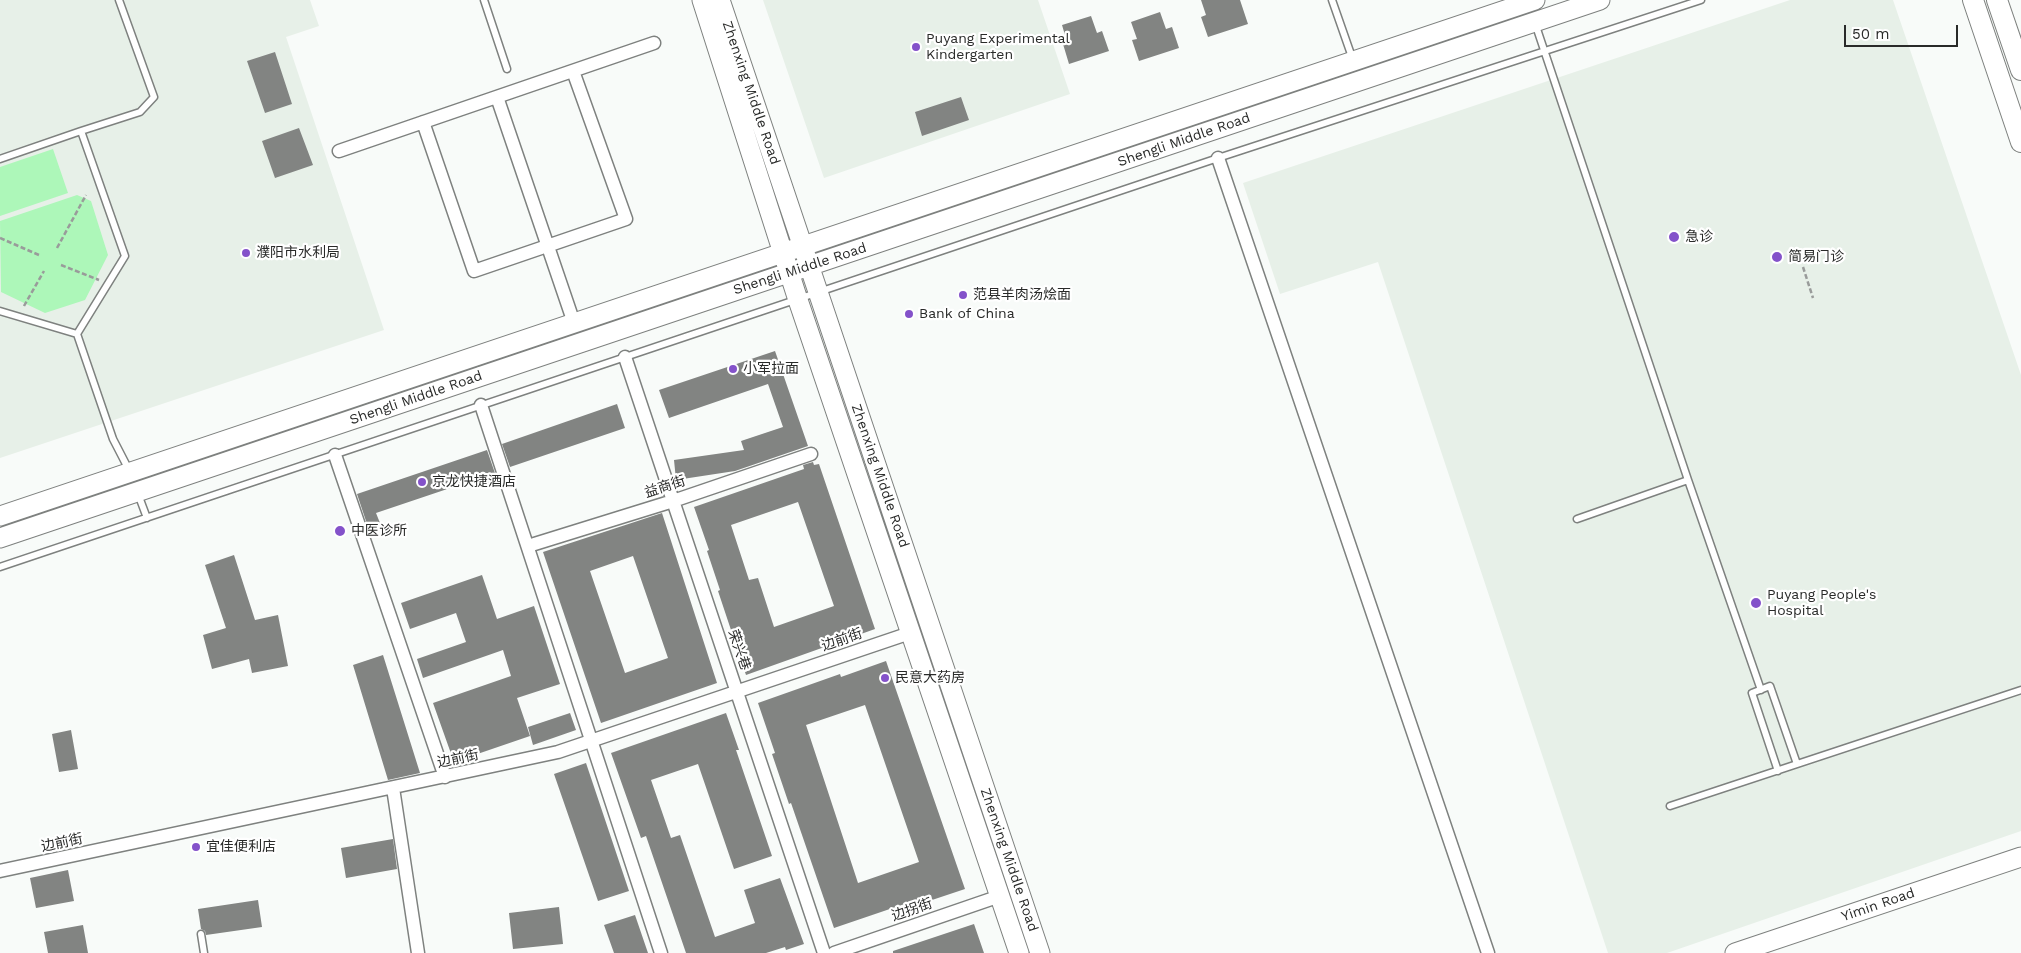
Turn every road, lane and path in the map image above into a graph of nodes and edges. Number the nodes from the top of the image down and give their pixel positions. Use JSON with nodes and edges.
{"nodes":[{"id":1,"x":119,"y":0,"type":"edge"},
{"id":2,"x":484,"y":0,"type":"edge"},
{"id":3,"x":702,"y":0,"type":"edge"},
{"id":4,"x":720,"y":0,"type":"edge"},
{"id":5,"x":1332,"y":0,"type":"edge"},
{"id":6,"x":1535,"y":0,"type":"edge"},
{"id":7,"x":1600,"y":0,"type":"edge"},
{"id":8,"x":1701,"y":0,"type":"edge"},
{"id":9,"x":1974,"y":0,"type":"edge"},
{"id":10,"x":1998,"y":0,"type":"edge"},
{"id":11,"x":1534,"y":22,"type":"junction"},
{"id":12,"x":654,"y":43,"type":"dead end"},
{"id":13,"x":1544,"y":52,"type":"junction"},
{"id":14,"x":1354,"y":61,"type":"junction"},
{"id":15,"x":507,"y":69,"type":"dead end"},
{"id":16,"x":2021,"y":70,"type":"edge"},
{"id":17,"x":573,"y":71,"type":"junction"},
{"id":18,"x":497,"y":97,"type":"junction"},
{"id":19,"x":423,"y":122,"type":"junction"},
{"id":20,"x":81,"y":131,"type":"junction"},
{"id":21,"x":2021,"y":142,"type":"edge"},
{"id":22,"x":339,"y":151,"type":"dead end"},
{"id":23,"x":1218,"y":158,"type":"junction"},
{"id":24,"x":0,"y":160,"type":"edge"},
{"id":25,"x":86,"y":195,"type":"dead end"},
{"id":26,"x":0,"y":238,"type":"edge"},
{"id":27,"x":547,"y":246,"type":"junction"},
{"id":28,"x":802,"y":246,"type":"junction"},
{"id":29,"x":57,"y":248,"type":"dead end"},
{"id":30,"x":783,"y":253,"type":"junction"},
{"id":31,"x":39,"y":255,"type":"dead end"},
{"id":32,"x":61,"y":265,"type":"dead end"},
{"id":33,"x":809,"y":266,"type":"junction"},
{"id":34,"x":1802,"y":267,"type":"dead end"},
{"id":35,"x":44,"y":270,"type":"dead end"},
{"id":36,"x":790,"y":272,"type":"junction"},
{"id":37,"x":108,"y":284,"type":"junction"},
{"id":38,"x":818,"y":293,"type":"junction"},
{"id":39,"x":1813,"y":298,"type":"dead end"},
{"id":40,"x":798,"y":300,"type":"junction"},
{"id":41,"x":0,"y":311,"type":"edge"},
{"id":42,"x":18,"y":317,"type":"junction"},
{"id":43,"x":574,"y":323,"type":"junction"},
{"id":44,"x":77,"y":334,"type":"junction"},
{"id":45,"x":625,"y":357,"type":"junction"},
{"id":46,"x":482,"y":406,"type":"junction"},
{"id":47,"x":811,"y":454,"type":"dead end"},
{"id":48,"x":335,"y":455,"type":"junction"},
{"id":49,"x":1688,"y":480,"type":"junction"},
{"id":50,"x":134,"y":482,"type":"junction"},
{"id":51,"x":673,"y":501,"type":"junction"},
{"id":52,"x":0,"y":516,"type":"edge"},
{"id":53,"x":147,"y":518,"type":"junction"},
{"id":54,"x":1577,"y":518,"type":"dead end"},
{"id":55,"x":0,"y":538,"type":"edge"},
{"id":56,"x":528,"y":546,"type":"junction"},
{"id":57,"x":0,"y":567,"type":"edge"},
{"id":58,"x":910,"y":633,"type":"junction"},
{"id":59,"x":1761,"y":690,"type":"junction"},
{"id":60,"x":2021,"y":690,"type":"edge"},
{"id":61,"x":737,"y":691,"type":"junction"},
{"id":62,"x":592,"y":741,"type":"junction"},
{"id":63,"x":1797,"y":764,"type":"junction"},
{"id":64,"x":1778,"y":771,"type":"junction"},
{"id":65,"x":445,"y":776,"type":"junction"},
{"id":66,"x":393,"y":788,"type":"junction"},
{"id":67,"x":1670,"y":806,"type":"dead end"},
{"id":68,"x":2021,"y":857,"type":"edge"},
{"id":69,"x":0,"y":871,"type":"edge"},
{"id":70,"x":1000,"y":896,"type":"junction"},
{"id":71,"x":200,"y":934,"type":"dead end"},
{"id":72,"x":204,"y":953,"type":"edge"},
{"id":73,"x":418,"y":953,"type":"edge"},
{"id":74,"x":661,"y":953,"type":"edge"},
{"id":75,"x":824,"y":953,"type":"edge"},
{"id":76,"x":834,"y":953,"type":"edge"},
{"id":77,"x":1019,"y":953,"type":"edge"},
{"id":78,"x":1040,"y":953,"type":"edge"},
{"id":79,"x":1488,"y":953,"type":"edge"},
{"id":80,"x":1735,"y":953,"type":"edge"}],
"edges":[{"from":1,"to":20,"type":"lane"},
{"from":2,"to":15,"type":"lane"},
{"from":3,"to":30,"type":"main road","name":"Zhenxing Middle Road"},
{"from":4,"to":28,"type":"main road","name":"Zhenxing Middle Road"},
{"from":5,"to":14,"type":"lane"},
{"from":6,"to":14,"type":"main road","name":"Shengli Middle Road"},
{"from":7,"to":11,"type":"main road","name":"Shengli Middle Road"},
{"from":8,"to":13,"type":"lane"},
{"from":9,"to":21,"type":"main road"},
{"from":10,"to":16,"type":"main road"},
{"from":11,"to":13,"type":"lane"},
{"from":11,"to":33,"type":"main road","name":"Shengli Middle Road"},
{"from":12,"to":17,"type":"street"},
{"from":13,"to":23,"type":"lane"},
{"from":13,"to":49,"type":"lane"},
{"from":14,"to":28,"type":"main road","name":"Shengli Middle Road"},
{"from":17,"to":18,"type":"street"},
{"from":17,"to":27,"type":"street"},
{"from":18,"to":19,"type":"street"},
{"from":18,"to":27,"type":"street"},
{"from":19,"to":22,"type":"street"},
{"from":19,"to":27,"type":"street"},
{"from":20,"to":24,"type":"lane"},
{"from":20,"to":37,"type":"lane"},
{"from":23,"to":38,"type":"lane"},
{"from":23,"to":79,"type":"street"},
{"from":25,"to":29,"type":"path"},
{"from":26,"to":31,"type":"path"},
{"from":27,"to":43,"type":"street"},
{"from":28,"to":30,"type":"main road","name":"Shengli Middle Road"},
{"from":28,"to":33,"type":"main road","name":"Zhenxing Middle Road"},
{"from":30,"to":36,"type":"main road","name":"Zhenxing Middle Road"},
{"from":30,"to":43,"type":"main road","name":"Shengli Middle Road"},
{"from":32,"to":37,"type":"path"},
{"from":33,"to":36,"type":"main road","name":"Shengli Middle Road"},
{"from":33,"to":38,"type":"main road","name":"Zhenxing Middle Road"},
{"from":34,"to":39,"type":"path"},
{"from":35,"to":42,"type":"path"},
{"from":36,"to":40,"type":"main road","name":"Zhenxing Middle Road"},
{"from":36,"to":50,"type":"main road","name":"Shengli Middle Road"},
{"from":37,"to":44,"type":"lane"},
{"from":38,"to":40,"type":"lane"},
{"from":38,"to":78,"type":"main road","name":"Zhenxing Middle Road"},
{"from":40,"to":45,"type":"lane"},
{"from":40,"to":58,"type":"main road","name":"Zhenxing Middle Road"},
{"from":41,"to":42,"type":"lane"},
{"from":42,"to":44,"type":"lane"},
{"from":43,"to":50,"type":"main road","name":"Shengli Middle Road"},
{"from":44,"to":50,"type":"lane"},
{"from":45,"to":46,"type":"lane"},
{"from":45,"to":51,"type":"street","name":"荣兴巷"},
{"from":46,"to":48,"type":"lane"},
{"from":46,"to":56,"type":"street"},
{"from":47,"to":51,"type":"street","name":"益商街"},
{"from":48,"to":53,"type":"lane"},
{"from":48,"to":65,"type":"street"},
{"from":49,"to":54,"type":"lane"},
{"from":49,"to":59,"type":"lane"},
{"from":50,"to":52,"type":"main road","name":"Shengli Middle Road"},
{"from":50,"to":53,"type":"lane"},
{"from":50,"to":55,"type":"main road","name":"Shengli Middle Road"},
{"from":51,"to":56,"type":"street","name":"益商街"},
{"from":51,"to":61,"type":"street","name":"荣兴巷"},
{"from":53,"to":57,"type":"lane"},
{"from":56,"to":62,"type":"street"},
{"from":58,"to":61,"type":"street","name":"边前街"},
{"from":58,"to":70,"type":"main road","name":"Zhenxing Middle Road"},
{"from":59,"to":63,"type":"lane"},
{"from":59,"to":64,"type":"lane"},
{"from":60,"to":63,"type":"lane"},
{"from":61,"to":62,"type":"street","name":"边前街"},
{"from":61,"to":75,"type":"street","name":"荣兴巷"},
{"from":62,"to":65,"type":"street","name":"边前街"},
{"from":62,"to":74,"type":"street"},
{"from":63,"to":64,"type":"lane"},
{"from":64,"to":67,"type":"lane"},
{"from":65,"to":66,"type":"street","name":"边前街"},
{"from":66,"to":69,"type":"street","name":"边前街"},
{"from":66,"to":73,"type":"street"},
{"from":68,"to":80,"type":"main road","name":"Yimin Road"},
{"from":70,"to":76,"type":"street","name":"边拐街"},
{"from":70,"to":77,"type":"main road","name":"Zhenxing Middle Road"},
{"from":71,"to":72,"type":"lane"}]}
